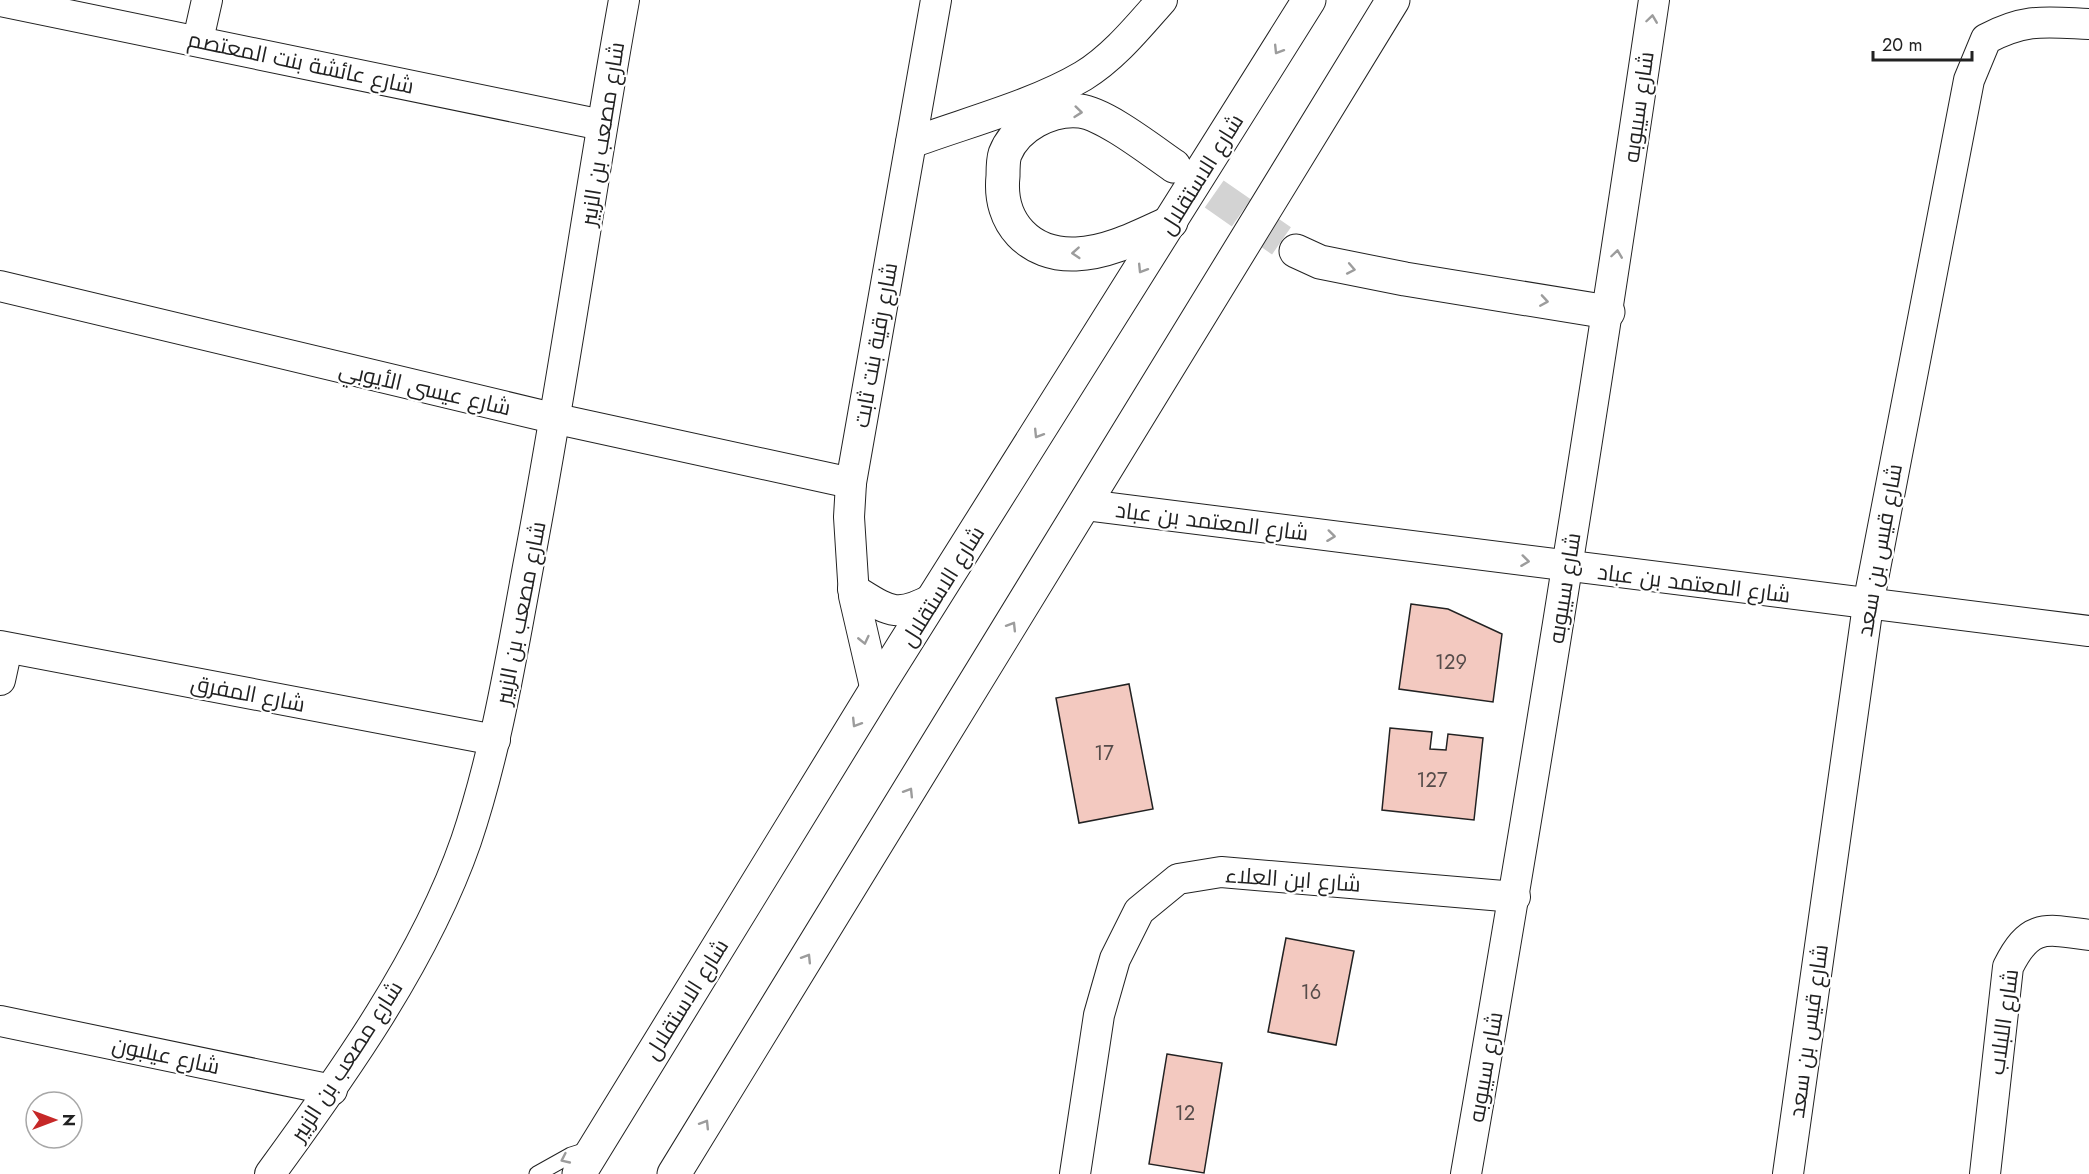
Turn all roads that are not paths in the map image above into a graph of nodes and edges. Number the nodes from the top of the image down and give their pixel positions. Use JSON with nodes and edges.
{"nodes":[{"id":1,"x":207,"y":0,"type":"edge"},
{"id":2,"x":624,"y":0,"type":"edge"},
{"id":3,"x":936,"y":0,"type":"edge"},
{"id":4,"x":1162,"y":0,"type":"edge"},
{"id":5,"x":1309,"y":0,"type":"edge"},
{"id":6,"x":1394,"y":0,"type":"edge"},
{"id":7,"x":1654,"y":0,"type":"edge"},
{"id":8,"x":0,"y":1,"type":"edge"},
{"id":9,"x":2089,"y":24,"type":"edge"},
{"id":10,"x":198,"y":40,"type":"junction"},
{"id":11,"x":602,"y":125,"type":"junction"},
{"id":12,"x":911,"y":143,"type":"junction"},
{"id":13,"x":1174,"y":166,"type":"tunnel mouth"},
{"id":14,"x":1171,"y":222,"type":"junction"},
{"id":15,"x":1296,"y":251,"type":"tunnel mouth"},
{"id":16,"x":0,"y":286,"type":"edge"},
{"id":17,"x":1608,"y":312,"type":"junction"},
{"id":18,"x":556,"y":419,"type":"junction"},
{"id":19,"x":851,"y":483,"type":"junction"},
{"id":20,"x":1086,"y":505,"type":"junction"},
{"id":21,"x":1568,"y":566,"type":"junction"},
{"id":22,"x":853,"y":589,"type":"junction"},
{"id":23,"x":934,"y":598,"type":"junction"},
{"id":24,"x":1868,"y":605,"type":"junction"},
{"id":25,"x":2089,"y":631,"type":"edge"},
{"id":26,"x":4,"y":647,"type":"edge"},
{"id":27,"x":0,"y":680,"type":"edge"},
{"id":28,"x":876,"y":691,"type":"junction"},
{"id":29,"x":495,"y":740,"type":"junction"},
{"id":30,"x":1515,"y":897,"type":"junction"},
{"id":31,"x":2089,"y":935,"type":"edge"},
{"id":32,"x":0,"y":1021,"type":"edge"},
{"id":33,"x":332,"y":1090,"type":"junction"},
{"id":34,"x":587,"y":1161,"type":"edge"},
{"id":35,"x":270,"y":1174,"type":"edge"},
{"id":36,"x":537,"y":1174,"type":"edge"},
{"id":37,"x":674,"y":1174,"type":"edge"},
{"id":38,"x":1075,"y":1174,"type":"edge"},
{"id":39,"x":1466,"y":1174,"type":"edge"},
{"id":40,"x":1788,"y":1174,"type":"edge"},
{"id":41,"x":1984,"y":1174,"type":"edge"}],
"edges":[{"from":1,"to":10,"type":"street"},
{"from":2,"to":11,"type":"street","name":"شارع مصعب بن الزبير"},
{"from":3,"to":12,"type":"street","name":"شارع رقية بنت ثابت"},
{"from":4,"to":12,"type":"street"},
{"from":5,"to":14,"type":"highway","name":"شارع الاستقلال","one_way":true},
{"from":6,"to":20,"type":"highway"},
{"from":17,"to":7,"type":"street","name":"شارع سيبوبه","one_way":true},
{"from":8,"to":10,"type":"street","name":"شارع عائشة بنت المعتصم"},
{"from":9,"to":24,"type":"street","name":"شارع قيس بن سعد"},
{"from":10,"to":11,"type":"street","name":"شارع عائشة بنت المعتصم"},
{"from":11,"to":18,"type":"street","name":"شارع مصعب بن الزبير"},
{"from":12,"to":19,"type":"street","name":"شارع رقية بنت ثابت"},
{"from":14,"to":13,"type":"highway","one_way":true},
{"from":14,"to":23,"type":"highway","name":"شارع الاستقلال","one_way":true},
{"from":15,"to":17,"type":"highway","one_way":true},
{"from":16,"to":18,"type":"street","name":"شارع عيسى الأيوبي"},
{"from":17,"to":21,"type":"street","name":"شارع سيبوبه"},
{"from":18,"to":19,"type":"street","name":"شارع عيسى الأيوبي"},
{"from":18,"to":29,"type":"street","name":"شارع مصعب بن الزبير"},
{"from":19,"to":22,"type":"street","name":"شارع رقية بنت ثابت"},
{"from":20,"to":21,"type":"street","name":"شارع المعتمد بن عباد","one_way":true},
{"from":37,"to":20,"type":"highway","one_way":true},
{"from":21,"to":24,"type":"street","name":"شارع المعتمد بن عباد"},
{"from":21,"to":30,"type":"street","name":"شارع سيبوبه"},
{"from":22,"to":23,"type":"street"},
{"from":22,"to":28,"type":"street","name":"شارع رقية بنت ثابت","one_way":true},
{"from":23,"to":28,"type":"highway","name":"شارع الاستقلال"},
{"from":24,"to":25,"type":"street","name":"شارع المعتمد بن عباد"},
{"from":24,"to":40,"type":"street","name":"شارع قيس بن سعد"},
{"from":26,"to":27,"type":"street"},
{"from":26,"to":29,"type":"street","name":"شارع المفرق"},
{"from":28,"to":34,"type":"highway","name":"شارع الاستقلال","one_way":true},
{"from":29,"to":33,"type":"street","name":"شارع مصعب بن الزبير"},
{"from":30,"to":38,"type":"street","name":"شارع ابن العلاء"},
{"from":30,"to":39,"type":"street","name":"شارع سيبوبه"},
{"from":31,"to":41,"type":"street","name":"شارع اللبلاب"},
{"from":32,"to":33,"type":"street","name":"شارع عيلبون"},
{"from":33,"to":35,"type":"street","name":"شارع مصعب بن الزبير"},
{"from":34,"to":36,"type":"lane","one_way":true}]}
